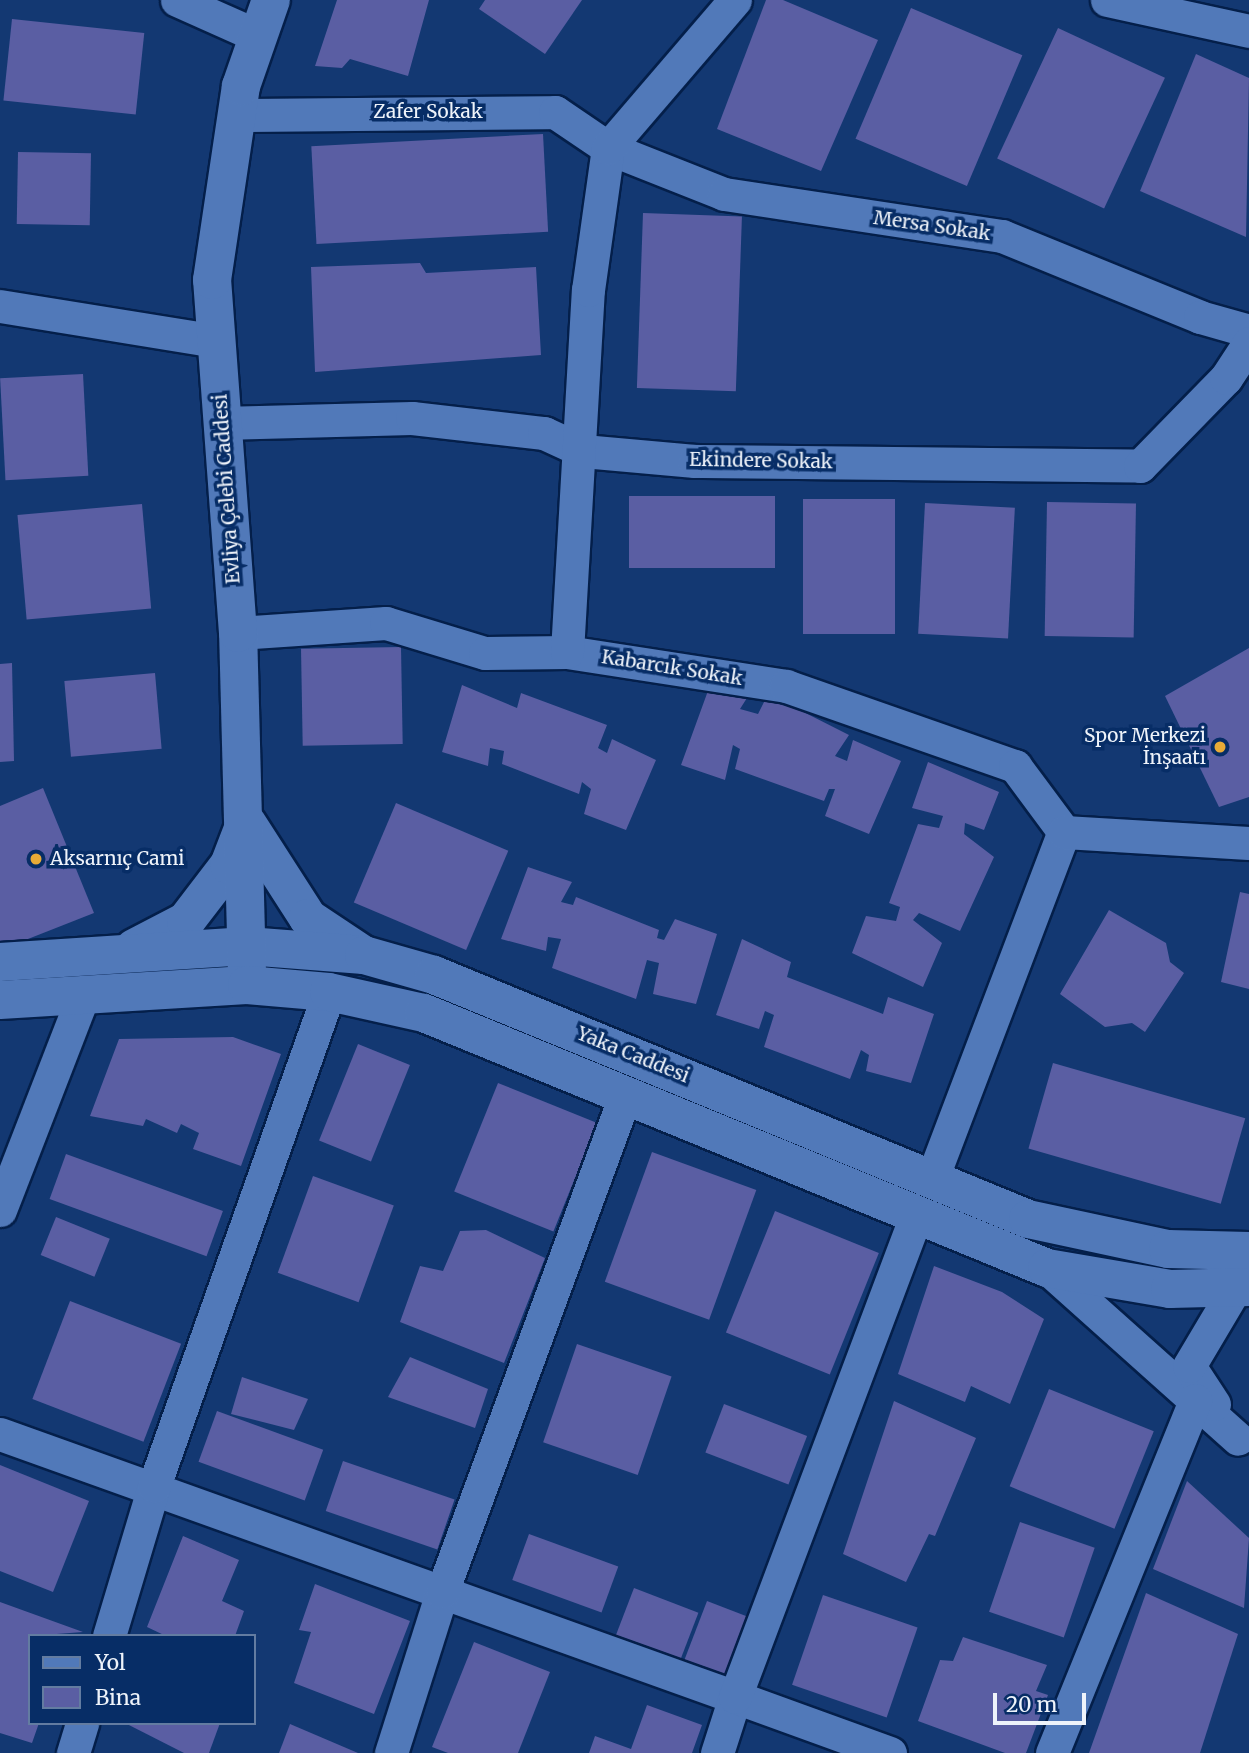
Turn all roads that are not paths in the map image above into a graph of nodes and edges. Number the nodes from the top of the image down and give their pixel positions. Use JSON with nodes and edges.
{"nodes":[{"id":1,"x":177,"y":0,"type":"edge"},
{"id":2,"x":271,"y":0,"type":"edge"},
{"id":3,"x":735,"y":0,"type":"edge"},
{"id":4,"x":1107,"y":0,"type":"edge"},
{"id":5,"x":1249,"y":31,"type":"edge"},
{"id":6,"x":258,"y":36,"type":"junction"},
{"id":7,"x":236,"y":115,"type":"junction"},
{"id":8,"x":608,"y":148,"type":"junction"},
{"id":9,"x":0,"y":306,"type":"edge"},
{"id":10,"x":1249,"y":331,"type":"edge"},
{"id":11,"x":216,"y":341,"type":"junction"},
{"id":12,"x":1249,"y":343,"type":"edge"},
{"id":13,"x":222,"y":423,"type":"junction"},
{"id":14,"x":583,"y":451,"type":"junction"},
{"id":15,"x":237,"y":633,"type":"junction"},
{"id":16,"x":567,"y":652,"type":"junction"},
{"id":17,"x":246,"y":821,"type":"junction"},
{"id":18,"x":1064,"y":832,"type":"junction"},
{"id":19,"x":1249,"y":844,"type":"edge"},
{"id":20,"x":247,"y":946,"type":"junction"},
{"id":21,"x":120,"y":955,"type":"junction"},
{"id":22,"x":364,"y":956,"type":"junction"},
{"id":23,"x":0,"y":962,"type":"edge"},
{"id":24,"x":247,"y":985,"type":"junction"},
{"id":25,"x":329,"y":992,"type":"junction"},
{"id":26,"x":84,"y":993,"type":"junction"},
{"id":27,"x":0,"y":1000,"type":"edge"},
{"id":28,"x":626,"y":1093,"type":"junction"},
{"id":29,"x":933,"y":1176,"type":"junction"},
{"id":30,"x":0,"y":1210,"type":"edge"},
{"id":31,"x":917,"y":1213,"type":"junction"},
{"id":32,"x":1249,"y":1251,"type":"edge"},
{"id":33,"x":1047,"y":1268,"type":"junction"},
{"id":34,"x":1242,"y":1287,"type":"edge"},
{"id":35,"x":1195,"y":1400,"type":"junction"},
{"id":36,"x":0,"y":1434,"type":"edge"},
{"id":37,"x":1243,"y":1447,"type":"edge"},
{"id":38,"x":154,"y":1486,"type":"junction"},
{"id":39,"x":442,"y":1592,"type":"junction"},
{"id":40,"x":109,"y":1634,"type":"edge"},
{"id":41,"x":735,"y":1698,"type":"junction"},
{"id":42,"x":81,"y":1725,"type":"edge"},
{"id":43,"x":73,"y":1753,"type":"edge"},
{"id":44,"x":391,"y":1753,"type":"edge"},
{"id":45,"x":717,"y":1753,"type":"edge"},
{"id":46,"x":890,"y":1753,"type":"edge"},
{"id":47,"x":1052,"y":1753,"type":"edge"}],
"edges":[{"from":1,"to":6,"type":"street"},
{"from":2,"to":6,"type":"street","name":"Evliya Çelebi Caddesi"},
{"from":3,"to":8,"type":"street"},
{"from":4,"to":5,"type":"street"},
{"from":6,"to":7,"type":"street","name":"Evliya Çelebi Caddesi"},
{"from":7,"to":8,"type":"street","name":"Zafer Sokak"},
{"from":7,"to":11,"type":"street","name":"Evliya Çelebi Caddesi"},
{"from":8,"to":10,"type":"street","name":"Mersa Sokak"},
{"from":8,"to":14,"type":"street"},
{"from":9,"to":11,"type":"street"},
{"from":11,"to":13,"type":"street","name":"Evliya Çelebi Caddesi"},
{"from":12,"to":14,"type":"street","name":"Ekindere Sokak"},
{"from":13,"to":14,"type":"street","name":"Ekindere Sokak"},
{"from":13,"to":15,"type":"street","name":"Evliya Çelebi Caddesi"},
{"from":14,"to":16,"type":"street"},
{"from":15,"to":16,"type":"street","name":"Kabarcık Sokak"},
{"from":15,"to":17,"type":"street","name":"Evliya Çelebi Caddesi"},
{"from":16,"to":18,"type":"street","name":"Kabarcık Sokak"},
{"from":17,"to":20,"type":"street","name":"Evliya Çelebi Caddesi"},
{"from":17,"to":21,"type":"street"},
{"from":17,"to":22,"type":"street"},
{"from":18,"to":19,"type":"street"},
{"from":18,"to":29,"type":"street"},
{"from":20,"to":21,"type":"street","name":"Yaka Caddesi"},
{"from":20,"to":22,"type":"street","name":"Yaka Caddesi"},
{"from":20,"to":24,"type":"street","name":"Evliya Çelebi Caddesi"},
{"from":21,"to":23,"type":"street","name":"Yaka Caddesi"},
{"from":22,"to":29,"type":"street","name":"Yaka Caddesi"},
{"from":24,"to":25,"type":"street","name":"Yaka Caddesi"},
{"from":24,"to":26,"type":"street","name":"Yaka Caddesi"},
{"from":25,"to":28,"type":"street","name":"Yaka Caddesi"},
{"from":25,"to":38,"type":"street"},
{"from":26,"to":27,"type":"street","name":"Yaka Caddesi"},
{"from":26,"to":30,"type":"street"},
{"from":28,"to":31,"type":"street","name":"Yaka Caddesi"},
{"from":28,"to":39,"type":"street"},
{"from":29,"to":32,"type":"street","name":"Yaka Caddesi"},
{"from":31,"to":33,"type":"street","name":"Yaka Caddesi"},
{"from":31,"to":41,"type":"street"},
{"from":33,"to":34,"type":"street","name":"Yaka Caddesi"},
{"from":33,"to":35,"type":"street"},
{"from":34,"to":37,"type":"street"},
{"from":35,"to":37,"type":"street"},
{"from":35,"to":47,"type":"street"},
{"from":36,"to":38,"type":"street"},
{"from":38,"to":39,"type":"street"},
{"from":38,"to":40,"type":"street"},
{"from":39,"to":41,"type":"street"},
{"from":39,"to":44,"type":"street"},
{"from":41,"to":45,"type":"street"},
{"from":41,"to":46,"type":"street"},
{"from":42,"to":43,"type":"street"}]}
